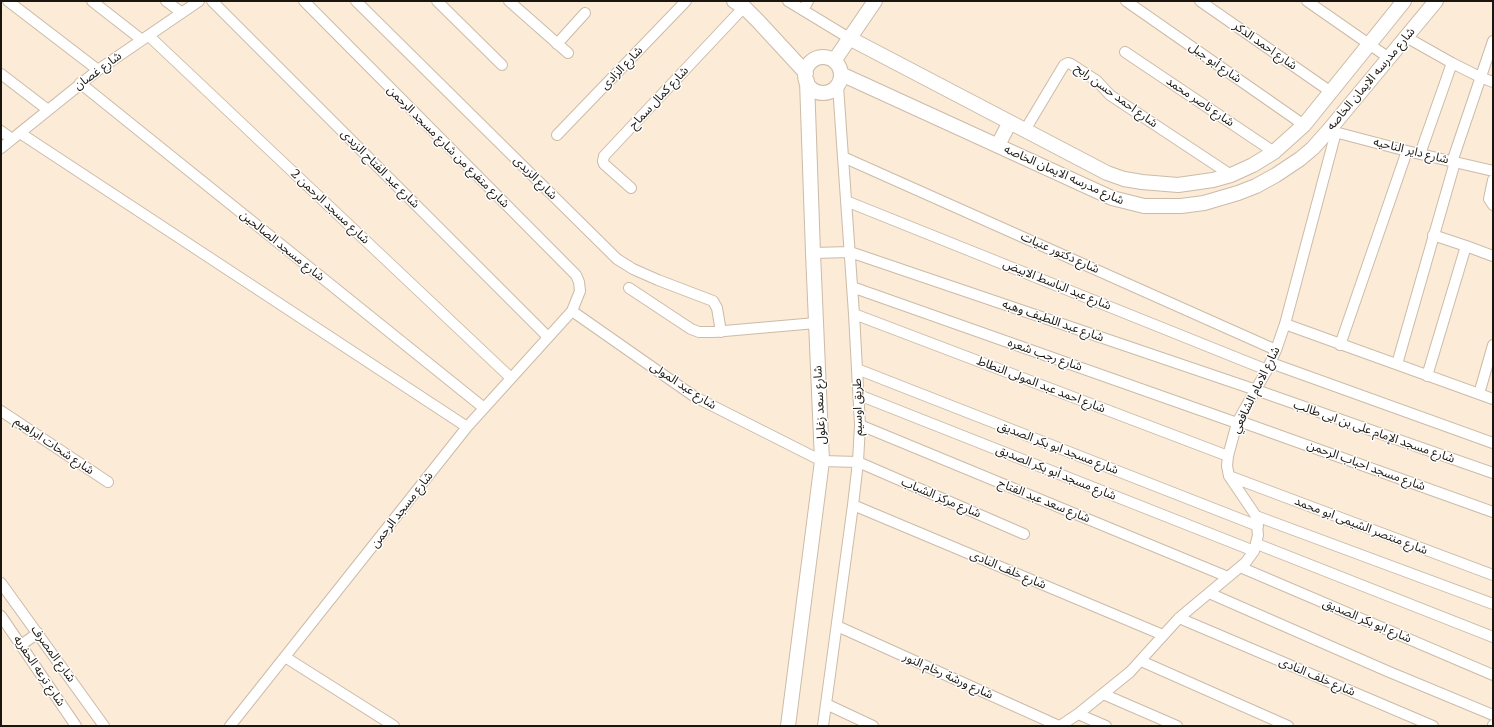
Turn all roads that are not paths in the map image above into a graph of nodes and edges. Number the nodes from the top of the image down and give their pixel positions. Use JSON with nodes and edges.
{"nodes":[{"id":1,"x":8,"y":1,"type":"edge"},
{"id":2,"x":92,"y":1,"type":"edge"},
{"id":3,"x":166,"y":1,"type":"edge"},
{"id":4,"x":199,"y":1,"type":"edge"},
{"id":5,"x":212,"y":1,"type":"edge"},
{"id":6,"x":304,"y":1,"type":"edge"},
{"id":7,"x":356,"y":1,"type":"edge"},
{"id":8,"x":437,"y":1,"type":"edge"},
{"id":9,"x":509,"y":1,"type":"edge"},
{"id":10,"x":686,"y":1,"type":"edge"},
{"id":11,"x":788,"y":1,"type":"edge"},
{"id":12,"x":808,"y":1,"type":"edge"},
{"id":13,"x":875,"y":1,"type":"edge"},
{"id":14,"x":1126,"y":1,"type":"edge"},
{"id":15,"x":1200,"y":1,"type":"edge"},
{"id":16,"x":1307,"y":1,"type":"edge"},
{"id":17,"x":1404,"y":1,"type":"edge"},
{"id":18,"x":1436,"y":1,"type":"edge"},
{"id":19,"x":739,"y":4,"type":"edge"},
{"id":20,"x":803,"y":10,"type":"junction"},
{"id":21,"x":181,"y":12,"type":"junction"},
{"id":22,"x":586,"y":13,"type":"dead end"},
{"id":23,"x":1406,"y":37,"type":"junction"},
{"id":24,"x":145,"y":38,"type":"junction"},
{"id":25,"x":849,"y":38,"type":"junction"},
{"id":26,"x":1493,"y":41,"type":"edge"},
{"id":27,"x":557,"y":44,"type":"junction"},
{"id":28,"x":1369,"y":45,"type":"junction"},
{"id":29,"x":1125,"y":52,"type":"dead end"},
{"id":30,"x":568,"y":53,"type":"dead end"},
{"id":31,"x":1389,"y":58,"type":"junction"},
{"id":32,"x":834,"y":61,"type":"junction"},
{"id":33,"x":1452,"y":63,"type":"junction"},
{"id":34,"x":502,"y":65,"type":"dead end"},
{"id":35,"x":98,"y":70,"type":"junction"},
{"id":36,"x":1,"y":74,"type":"edge"},
{"id":37,"x":806,"y":77,"type":"junction"},
{"id":38,"x":1480,"y":77,"type":"junction"},
{"id":39,"x":840,"y":80,"type":"junction"},
{"id":40,"x":1493,"y":82,"type":"edge"},
{"id":41,"x":80,"y":83,"type":"junction"},
{"id":42,"x":1331,"y":92,"type":"junction"},
{"id":43,"x":48,"y":110,"type":"junction"},
{"id":44,"x":1010,"y":122,"type":"junction"},
{"id":45,"x":1300,"y":129,"type":"junction"},
{"id":46,"x":1025,"y":130,"type":"junction"},
{"id":47,"x":1,"y":131,"type":"edge"},
{"id":48,"x":1333,"y":131,"type":"junction"},
{"id":49,"x":558,"y":135,"type":"dead end"},
{"id":50,"x":16,"y":136,"type":"junction"},
{"id":51,"x":998,"y":146,"type":"junction"},
{"id":52,"x":1,"y":148,"type":"edge"},
{"id":53,"x":1312,"y":148,"type":"junction"},
{"id":54,"x":1407,"y":151,"type":"junction"},
{"id":55,"x":1274,"y":152,"type":"junction"},
{"id":56,"x":1420,"y":154,"type":"junction"},
{"id":57,"x":843,"y":157,"type":"junction"},
{"id":58,"x":1454,"y":162,"type":"junction"},
{"id":59,"x":1493,"y":171,"type":"edge"},
{"id":60,"x":1231,"y":175,"type":"junction"},
{"id":61,"x":1493,"y":180,"type":"edge"},
{"id":62,"x":631,"y":188,"type":"dead end"},
{"id":63,"x":846,"y":201,"type":"junction"},
{"id":64,"x":1493,"y":205,"type":"edge"},
{"id":65,"x":1433,"y":235,"type":"junction"},
{"id":66,"x":1466,"y":246,"type":"junction"},
{"id":67,"x":850,"y":252,"type":"junction"},
{"id":68,"x":813,"y":253,"type":"junction"},
{"id":69,"x":1493,"y":256,"type":"edge"},
{"id":70,"x":852,"y":287,"type":"junction"},
{"id":71,"x":628,"y":288,"type":"dead end"},
{"id":72,"x":578,"y":298,"type":"joint"},
{"id":73,"x":572,"y":311,"type":"junction"},
{"id":74,"x":854,"y":314,"type":"junction"},
{"id":75,"x":816,"y":323,"type":"junction"},
{"id":76,"x":1285,"y":324,"type":"junction"},
{"id":77,"x":721,"y":332,"type":"junction"},
{"id":78,"x":548,"y":337,"type":"junction"},
{"id":79,"x":1340,"y":345,"type":"junction"},
{"id":80,"x":1493,"y":345,"type":"edge"},
{"id":81,"x":1276,"y":350,"type":"junction"},
{"id":82,"x":1397,"y":364,"type":"junction"},
{"id":83,"x":1269,"y":366,"type":"junction"},
{"id":84,"x":857,"y":370,"type":"junction"},
{"id":85,"x":1427,"y":376,"type":"junction"},
{"id":86,"x":511,"y":378,"type":"junction"},
{"id":87,"x":1256,"y":390,"type":"junction"},
{"id":88,"x":1479,"y":394,"type":"junction"},
{"id":89,"x":859,"y":395,"type":"junction"},
{"id":90,"x":1493,"y":399,"type":"edge"},
{"id":91,"x":484,"y":408,"type":"junction"},
{"id":92,"x":1,"y":410,"type":"edge"},
{"id":93,"x":1238,"y":422,"type":"junction"},
{"id":94,"x":860,"y":425,"type":"junction"},
{"id":95,"x":467,"y":427,"type":"junction"},
{"id":96,"x":1493,"y":443,"type":"edge"},
{"id":97,"x":1228,"y":456,"type":"junction"},
{"id":98,"x":822,"y":461,"type":"junction"},
{"id":99,"x":858,"y":462,"type":"junction"},
{"id":100,"x":1493,"y":473,"type":"edge"},
{"id":101,"x":1230,"y":476,"type":"junction"},
{"id":102,"x":108,"y":482,"type":"dead end"},
{"id":103,"x":853,"y":505,"type":"junction"},
{"id":104,"x":1493,"y":512,"type":"edge"},
{"id":105,"x":1256,"y":516,"type":"junction"},
{"id":106,"x":1258,"y":526,"type":"junction"},
{"id":107,"x":1024,"y":534,"type":"dead end"},
{"id":108,"x":1255,"y":548,"type":"junction"},
{"id":109,"x":1240,"y":567,"type":"junction"},
{"id":110,"x":1493,"y":575,"type":"edge"},
{"id":111,"x":1228,"y":577,"type":"junction"},
{"id":112,"x":1,"y":583,"type":"edge"},
{"id":113,"x":1209,"y":593,"type":"junction"},
{"id":114,"x":1493,"y":604,"type":"edge"},
{"id":115,"x":1,"y":616,"type":"edge"},
{"id":116,"x":1179,"y":618,"type":"junction"},
{"id":117,"x":837,"y":626,"type":"junction"},
{"id":118,"x":38,"y":633,"type":"junction"},
{"id":119,"x":1163,"y":636,"type":"junction"},
{"id":120,"x":1493,"y":637,"type":"edge"},
{"id":121,"x":21,"y":645,"type":"junction"},
{"id":122,"x":285,"y":657,"type":"junction"},
{"id":123,"x":1141,"y":661,"type":"junction"},
{"id":124,"x":1493,"y":675,"type":"edge"},
{"id":125,"x":1103,"y":694,"type":"junction"},
{"id":126,"x":826,"y":704,"type":"junction"},
{"id":127,"x":1078,"y":714,"type":"junction"},
{"id":128,"x":1493,"y":715,"type":"edge"},
{"id":129,"x":76,"y":726,"type":"edge"},
{"id":130,"x":104,"y":726,"type":"edge"},
{"id":131,"x":230,"y":726,"type":"edge"},
{"id":132,"x":394,"y":726,"type":"edge"},
{"id":133,"x":788,"y":726,"type":"edge"},
{"id":134,"x":823,"y":726,"type":"edge"},
{"id":135,"x":873,"y":726,"type":"edge"},
{"id":136,"x":1060,"y":726,"type":"edge"},
{"id":137,"x":1106,"y":726,"type":"edge"},
{"id":138,"x":1177,"y":726,"type":"edge"},
{"id":139,"x":1288,"y":726,"type":"edge"},
{"id":140,"x":1433,"y":726,"type":"edge"}],
"edges":[{"from":1,"to":35,"type":"street"},
{"from":2,"to":24,"type":"street","name":"شارع مسجد الرحمن 2"},
{"from":3,"to":21,"type":"street"},
{"from":4,"to":21,"type":"street","name":"شارع غصان"},
{"from":5,"to":78,"type":"street","name":"شارع عبد الفتاح الزيدى"},
{"from":6,"to":72,"type":"street","name":"شارع متفرع من شارع مسجد الرحمن"},
{"from":7,"to":77,"type":"street","name":"شارع الزيدى"},
{"from":8,"to":34,"type":"street"},
{"from":9,"to":27,"type":"street"},
{"from":10,"to":49,"type":"street","name":"شارع الزادى"},
{"from":11,"to":20,"type":"street"},
{"from":12,"to":20,"type":"street"},
{"from":13,"to":25,"type":"street"},
{"from":14,"to":45,"type":"street","name":"شارع أبو جبل"},
{"from":15,"to":42,"type":"street","name":"شارع احمد الدكر"},
{"from":16,"to":28,"type":"street"},
{"from":17,"to":28,"type":"street","name":"شارع مدرسه الايمان الخاصه"},
{"from":18,"to":23,"type":"street","name":"شارع مدرسه الايمان الخاصه"},
{"from":19,"to":37,"type":"street"},
{"from":19,"to":62,"type":"street","name":"شارع كمال سماح"},
{"from":20,"to":25,"type":"street"},
{"from":21,"to":24,"type":"street","name":"شارع غصان"},
{"from":22,"to":27,"type":"street"},
{"from":23,"to":31,"type":"street","name":"شارع مدرسه الايمان الخاصه"},
{"from":23,"to":33,"type":"street"},
{"from":24,"to":35,"type":"street","name":"شارع غصان"},
{"from":24,"to":86,"type":"street","name":"شارع مسجد الرحمن 2"},
{"from":25,"to":32,"type":"street"},
{"from":25,"to":44,"type":"street","name":"شارع مدرسه الايمان الخاصه"},
{"from":26,"to":38,"type":"street"},
{"from":27,"to":30,"type":"street"},
{"from":28,"to":31,"type":"street"},
{"from":28,"to":42,"type":"street","name":"شارع مدرسه الايمان الخاصه"},
{"from":29,"to":55,"type":"street","name":"شارع ناصر محمد"},
{"from":31,"to":48,"type":"street","name":"شارع مدرسه الايمان الخاصه"},
{"from":32,"to":37,"type":"street"},
{"from":32,"to":39,"type":"street"},
{"from":33,"to":38,"type":"street"},
{"from":33,"to":56,"type":"street"},
{"from":35,"to":41,"type":"street","name":"شارع غصان"},
{"from":36,"to":43,"type":"street"},
{"from":37,"to":39,"type":"street"},
{"from":37,"to":68,"type":"street","name":"شارع سعد زغلول"},
{"from":38,"to":40,"type":"street"},
{"from":38,"to":58,"type":"street"},
{"from":39,"to":51,"type":"street","name":"شارع مدرسه الايمان الخاصه"},
{"from":39,"to":57,"type":"street","name":"طريق اوسيم"},
{"from":41,"to":43,"type":"street","name":"شارع غصان"},
{"from":41,"to":91,"type":"street","name":"شارع مسجد الصالحين"},
{"from":42,"to":45,"type":"street","name":"شارع مدرسه الايمان الخاصه"},
{"from":43,"to":50,"type":"street","name":"شارع غصان"},
{"from":44,"to":46,"type":"street","name":"شارع مدرسه الايمان الخاصه"},
{"from":44,"to":51,"type":"street"},
{"from":45,"to":53,"type":"street"},
{"from":45,"to":55,"type":"street","name":"شارع مدرسه الايمان الخاصه"},
{"from":46,"to":60,"type":"street","name":"شارع مدرسه الايمان الخاصه"},
{"from":46,"to":60,"type":"street","name":"شارع احمد حسن رابح"},
{"from":47,"to":50,"type":"street"},
{"from":48,"to":53,"type":"street","name":"شارع مدرسه الايمان الخاصه"},
{"from":48,"to":54,"type":"street","name":"شارع داير الناحيه"},
{"from":48,"to":76,"type":"street","name":"شارع الامام الشافعي"},
{"from":50,"to":52,"type":"street","name":"شارع غصان"},
{"from":50,"to":95,"type":"street"},
{"from":51,"to":53,"type":"street","name":"شارع مدرسه الايمان الخاصه"},
{"from":54,"to":56,"type":"street","name":"شارع داير الناحيه"},
{"from":54,"to":79,"type":"street"},
{"from":55,"to":60,"type":"street","name":"شارع مدرسه الايمان الخاصه"},
{"from":56,"to":58,"type":"street","name":"شارع داير الناحيه"},
{"from":57,"to":63,"type":"street","name":"طريق اوسيم"},
{"from":57,"to":81,"type":"street","name":"شارع دكتور عنيات"},
{"from":58,"to":59,"type":"street","name":"شارع داير الناحيه"},
{"from":58,"to":65,"type":"street"},
{"from":61,"to":64,"type":"street"},
{"from":63,"to":67,"type":"street","name":"طريق اوسيم"},
{"from":63,"to":83,"type":"street","name":"شارع عبد الباسط الابيض"},
{"from":65,"to":66,"type":"street"},
{"from":65,"to":82,"type":"street"},
{"from":66,"to":69,"type":"street"},
{"from":66,"to":85,"type":"street"},
{"from":67,"to":68,"type":"street"},
{"from":67,"to":70,"type":"street","name":"طريق اوسيم"},
{"from":67,"to":87,"type":"street","name":"شارع عبد اللطيف وهبه"},
{"from":68,"to":75,"type":"street","name":"شارع سعد زغلول"},
{"from":70,"to":74,"type":"street","name":"طريق اوسيم"},
{"from":70,"to":93,"type":"street","name":"شارع رجب شعره"},
{"from":71,"to":77,"type":"street"},
{"from":72,"to":73,"type":"street","name":"شارع مسجد الرحمن"},
{"from":73,"to":78,"type":"street","name":"شارع مسجد الرحمن"},
{"from":73,"to":98,"type":"street","name":"شارع عبد المولى"},
{"from":74,"to":84,"type":"street","name":"طريق اوسيم"},
{"from":74,"to":97,"type":"street","name":"شارع احمد عبد المولى النطاط"},
{"from":75,"to":77,"type":"street"},
{"from":75,"to":98,"type":"street","name":"شارع سعد زغلول"},
{"from":76,"to":79,"type":"street"},
{"from":76,"to":81,"type":"street","name":"شارع الامام الشافعي"},
{"from":78,"to":86,"type":"street","name":"شارع مسجد الرحمن"},
{"from":79,"to":82,"type":"street"},
{"from":80,"to":88,"type":"street"},
{"from":81,"to":83,"type":"street","name":"شارع الامام الشافعي"},
{"from":82,"to":85,"type":"street"},
{"from":83,"to":87,"type":"street","name":"شارع الامام الشافعي"},
{"from":83,"to":96,"type":"street","name":"شارع عبد الباسط الابيض"},
{"from":84,"to":89,"type":"street","name":"طريق اوسيم"},
{"from":84,"to":106,"type":"street","name":"شارع مسجد ابو بكر الصديق"},
{"from":85,"to":88,"type":"street"},
{"from":86,"to":91,"type":"street","name":"شارع مسجد الرحمن"},
{"from":87,"to":93,"type":"street","name":"شارع الامام الشافعي"},
{"from":87,"to":100,"type":"street","name":"شارع مسجد الإمام على بن ابى طالب"},
{"from":88,"to":90,"type":"street"},
{"from":89,"to":94,"type":"street","name":"طريق اوسيم"},
{"from":89,"to":108,"type":"street","name":"شارع مسجد أبو بكر الصديق"},
{"from":91,"to":95,"type":"street","name":"شارع مسجد الرحمن"},
{"from":92,"to":102,"type":"street","name":"شارع شحات ابراهيم"},
{"from":93,"to":97,"type":"street","name":"شارع الامام الشافعي"},
{"from":93,"to":104,"type":"street","name":"شارع مسجد احباب الرحمن"},
{"from":94,"to":99,"type":"street","name":"طريق اوسيم"},
{"from":94,"to":111,"type":"street","name":"شارع سعد عبد الفتاح"},
{"from":95,"to":122,"type":"street","name":"شارع مسجد الرحمن"},
{"from":97,"to":101,"type":"street","name":"شارع الامام الشافعي"},
{"from":98,"to":99,"type":"street"},
{"from":98,"to":133,"type":"street","name":"شارع سعد زغلول"},
{"from":99,"to":103,"type":"street","name":"طريق اوسيم"},
{"from":99,"to":107,"type":"street","name":"شارع مركز الشباب"},
{"from":101,"to":105,"type":"street","name":"شارع الامام الشافعي"},
{"from":101,"to":110,"type":"street","name":"شارع منتصر الشيمى ابو محمد"},
{"from":103,"to":117,"type":"street","name":"طريق اوسيم"},
{"from":103,"to":119,"type":"street","name":"شارع خلف النادى"},
{"from":105,"to":106,"type":"street","name":"شارع الامام الشافعي"},
{"from":105,"to":114,"type":"street"},
{"from":106,"to":108,"type":"street","name":"شارع الامام الشافعي"},
{"from":108,"to":109,"type":"street"},
{"from":108,"to":120,"type":"street","name":"شارع مسجد أبو بكر الصديق"},
{"from":109,"to":111,"type":"street"},
{"from":109,"to":124,"type":"street","name":"شارع ابو بكر الصديق"},
{"from":111,"to":113,"type":"street"},
{"from":112,"to":118,"type":"street","name":"شارع المصرف"},
{"from":113,"to":116,"type":"street"},
{"from":113,"to":128,"type":"street"},
{"from":115,"to":121,"type":"street","name":"شارع ترعه الحفريه"},
{"from":116,"to":119,"type":"street"},
{"from":116,"to":140,"type":"street","name":"شارع خلف النادى"},
{"from":117,"to":126,"type":"street","name":"طريق اوسيم"},
{"from":117,"to":136,"type":"street","name":"شارع ورشة رخام النور"},
{"from":118,"to":121,"type":"street"},
{"from":118,"to":130,"type":"street","name":"شارع المصرف"},
{"from":119,"to":123,"type":"street"},
{"from":121,"to":129,"type":"street","name":"شارع ترعه الحفريه"},
{"from":122,"to":131,"type":"street","name":"شارع مسجد الرحمن"},
{"from":122,"to":132,"type":"street"},
{"from":123,"to":125,"type":"street"},
{"from":123,"to":139,"type":"street"},
{"from":125,"to":127,"type":"street"},
{"from":125,"to":138,"type":"street"},
{"from":126,"to":134,"type":"street","name":"طريق اوسيم"},
{"from":126,"to":135,"type":"street"},
{"from":127,"to":136,"type":"street"},
{"from":127,"to":137,"type":"street"}]}
